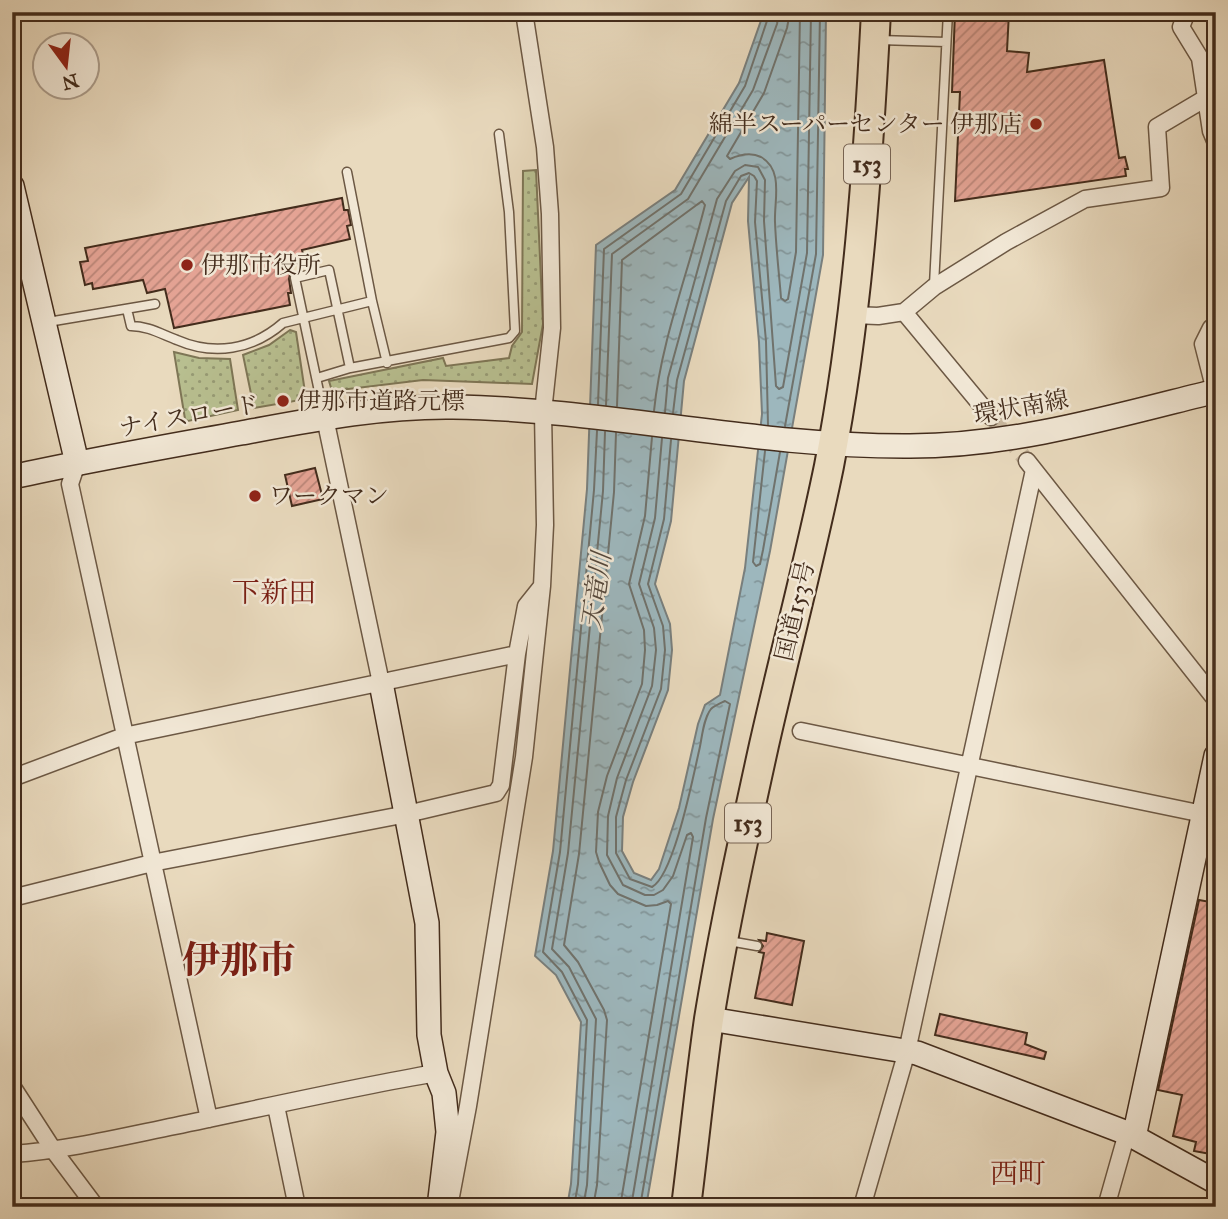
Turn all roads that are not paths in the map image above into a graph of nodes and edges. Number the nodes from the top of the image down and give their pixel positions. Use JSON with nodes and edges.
{"nodes":[{"id":1,"x":524,"y":12,"type":"edge"},
{"id":2,"x":948,"y":12,"type":"edge"},
{"id":3,"x":1187,"y":12,"type":"edge"},
{"id":4,"x":875,"y":26,"type":"edge"},
{"id":5,"x":946,"y":42,"type":"junction"},
{"id":6,"x":1210,"y":95,"type":"edge"},
{"id":7,"x":499,"y":134,"type":"dead end"},
{"id":8,"x":1216,"y":143,"type":"edge"},
{"id":9,"x":347,"y":172,"type":"dead end"},
{"id":10,"x":13,"y":189,"type":"edge"},
{"id":11,"x":934,"y":286,"type":"junction"},
{"id":12,"x":372,"y":301,"type":"junction"},
{"id":13,"x":155,"y":304,"type":"dead end"},
{"id":14,"x":127,"y":309,"type":"junction"},
{"id":15,"x":338,"y":309,"type":"junction"},
{"id":16,"x":904,"y":312,"type":"junction"},
{"id":17,"x":853,"y":315,"type":"junction"},
{"id":18,"x":302,"y":318,"type":"junction"},
{"id":19,"x":45,"y":322,"type":"junction"},
{"id":20,"x":1216,"y":325,"type":"edge"},
{"id":21,"x":387,"y":363,"type":"junction"},
{"id":22,"x":351,"y":368,"type":"junction"},
{"id":23,"x":317,"y":378,"type":"junction"},
{"id":24,"x":1215,"y":391,"type":"edge"},
{"id":25,"x":547,"y":412,"type":"junction"},
{"id":26,"x":991,"y":417,"type":"tunnel mouth"},
{"id":27,"x":325,"y":418,"type":"junction"},
{"id":28,"x":832,"y":443,"type":"junction"},
{"id":29,"x":77,"y":463,"type":"junction"},
{"id":30,"x":12,"y":477,"type":"edge"},
{"id":31,"x":542,"y":586,"type":"junction"},
{"id":32,"x":517,"y":654,"type":"junction"},
{"id":33,"x":381,"y":683,"type":"junction"},
{"id":34,"x":1216,"y":700,"type":"edge"},
{"id":35,"x":802,"y":731,"type":"dead end"},
{"id":36,"x":124,"y":736,"type":"junction"},
{"id":37,"x":1216,"y":756,"type":"edge"},
{"id":38,"x":970,"y":766,"type":"junction"},
{"id":39,"x":12,"y":778,"type":"edge"},
{"id":40,"x":407,"y":814,"type":"junction"},
{"id":41,"x":1203,"y":814,"type":"junction"},
{"id":42,"x":152,"y":863,"type":"junction"},
{"id":43,"x":12,"y":898,"type":"edge"},
{"id":44,"x":724,"y":940,"type":"junction"},
{"id":45,"x":757,"y":946,"type":"dead end"},
{"id":46,"x":710,"y":1019,"type":"junction"},
{"id":47,"x":907,"y":1051,"type":"junction"},
{"id":48,"x":436,"y":1073,"type":"junction"},
{"id":49,"x":12,"y":1086,"type":"edge"},
{"id":50,"x":276,"y":1107,"type":"junction"},
{"id":51,"x":209,"y":1119,"type":"junction"},
{"id":52,"x":1130,"y":1135,"type":"junction"},
{"id":53,"x":54,"y":1152,"type":"junction"},
{"id":54,"x":12,"y":1154,"type":"edge"},
{"id":55,"x":1216,"y":1182,"type":"edge"},
{"id":56,"x":96,"y":1207,"type":"edge"},
{"id":57,"x":297,"y":1207,"type":"edge"},
{"id":58,"x":439,"y":1207,"type":"edge"},
{"id":59,"x":449,"y":1207,"type":"edge"},
{"id":60,"x":686,"y":1207,"type":"edge"},
{"id":61,"x":862,"y":1207,"type":"edge"},
{"id":62,"x":1106,"y":1207,"type":"edge"}],
"edges":[{"from":1,"to":25,"type":"street"},
{"from":2,"to":5,"type":"lane"},
{"from":3,"to":6,"type":"street"},
{"from":4,"to":5,"type":"lane"},
{"from":4,"to":17,"type":"highway","name":"国道153号","number":"153"},
{"from":5,"to":11,"type":"lane"},
{"from":6,"to":8,"type":"street"},
{"from":6,"to":11,"type":"street"},
{"from":7,"to":21,"type":"lane"},
{"from":9,"to":12,"type":"lane"},
{"from":10,"to":19,"type":"street"},
{"from":11,"to":16,"type":"street"},
{"from":12,"to":15,"type":"lane"},
{"from":12,"to":21,"type":"lane"},
{"from":13,"to":14,"type":"lane"},
{"from":14,"to":18,"type":"lane"},
{"from":14,"to":19,"type":"lane"},
{"from":15,"to":18,"type":"lane"},
{"from":15,"to":18,"type":"lane"},
{"from":15,"to":22,"type":"lane"},
{"from":16,"to":17,"type":"street"},
{"from":16,"to":26,"type":"street"},
{"from":17,"to":28,"type":"highway","name":"国道153号","number":"153"},
{"from":18,"to":23,"type":"lane"},
{"from":19,"to":29,"type":"street"},
{"from":20,"to":24,"type":"street"},
{"from":21,"to":22,"type":"lane"},
{"from":22,"to":23,"type":"lane"},
{"from":23,"to":27,"type":"lane"},
{"from":24,"to":28,"type":"street","name":"環状南線"},
{"from":25,"to":27,"type":"street","name":"ナイスロード"},
{"from":25,"to":28,"type":"street","name":"ナイスロード"},
{"from":25,"to":31,"type":"street"},
{"from":27,"to":29,"type":"street","name":"ナイスロード"},
{"from":27,"to":33,"type":"street"},
{"from":28,"to":44,"type":"highway","name":"国道153号","number":"153"},
{"from":29,"to":30,"type":"street","name":"ナイスロード"},
{"from":29,"to":36,"type":"street"},
{"from":31,"to":32,"type":"street"},
{"from":31,"to":59,"type":"street"},
{"from":32,"to":33,"type":"street"},
{"from":32,"to":40,"type":"street"},
{"from":33,"to":36,"type":"street"},
{"from":33,"to":40,"type":"street"},
{"from":34,"to":38,"type":"street"},
{"from":35,"to":38,"type":"street"},
{"from":36,"to":39,"type":"street"},
{"from":36,"to":42,"type":"street"},
{"from":37,"to":41,"type":"street"},
{"from":38,"to":41,"type":"street"},
{"from":38,"to":47,"type":"street"},
{"from":40,"to":42,"type":"street"},
{"from":40,"to":48,"type":"street"},
{"from":41,"to":52,"type":"street"},
{"from":42,"to":43,"type":"street"},
{"from":42,"to":51,"type":"street"},
{"from":44,"to":45,"type":"lane"},
{"from":44,"to":46,"type":"highway","name":"国道153号","number":"153"},
{"from":46,"to":47,"type":"street"},
{"from":46,"to":60,"type":"highway","name":"国道153号","number":"153"},
{"from":47,"to":52,"type":"street"},
{"from":47,"to":61,"type":"street"},
{"from":48,"to":50,"type":"street"},
{"from":48,"to":58,"type":"street"},
{"from":49,"to":53,"type":"street"},
{"from":50,"to":51,"type":"street"},
{"from":50,"to":57,"type":"street"},
{"from":51,"to":53,"type":"street"},
{"from":52,"to":55,"type":"street"},
{"from":52,"to":62,"type":"street"},
{"from":53,"to":54,"type":"street"},
{"from":53,"to":56,"type":"street"}]}
